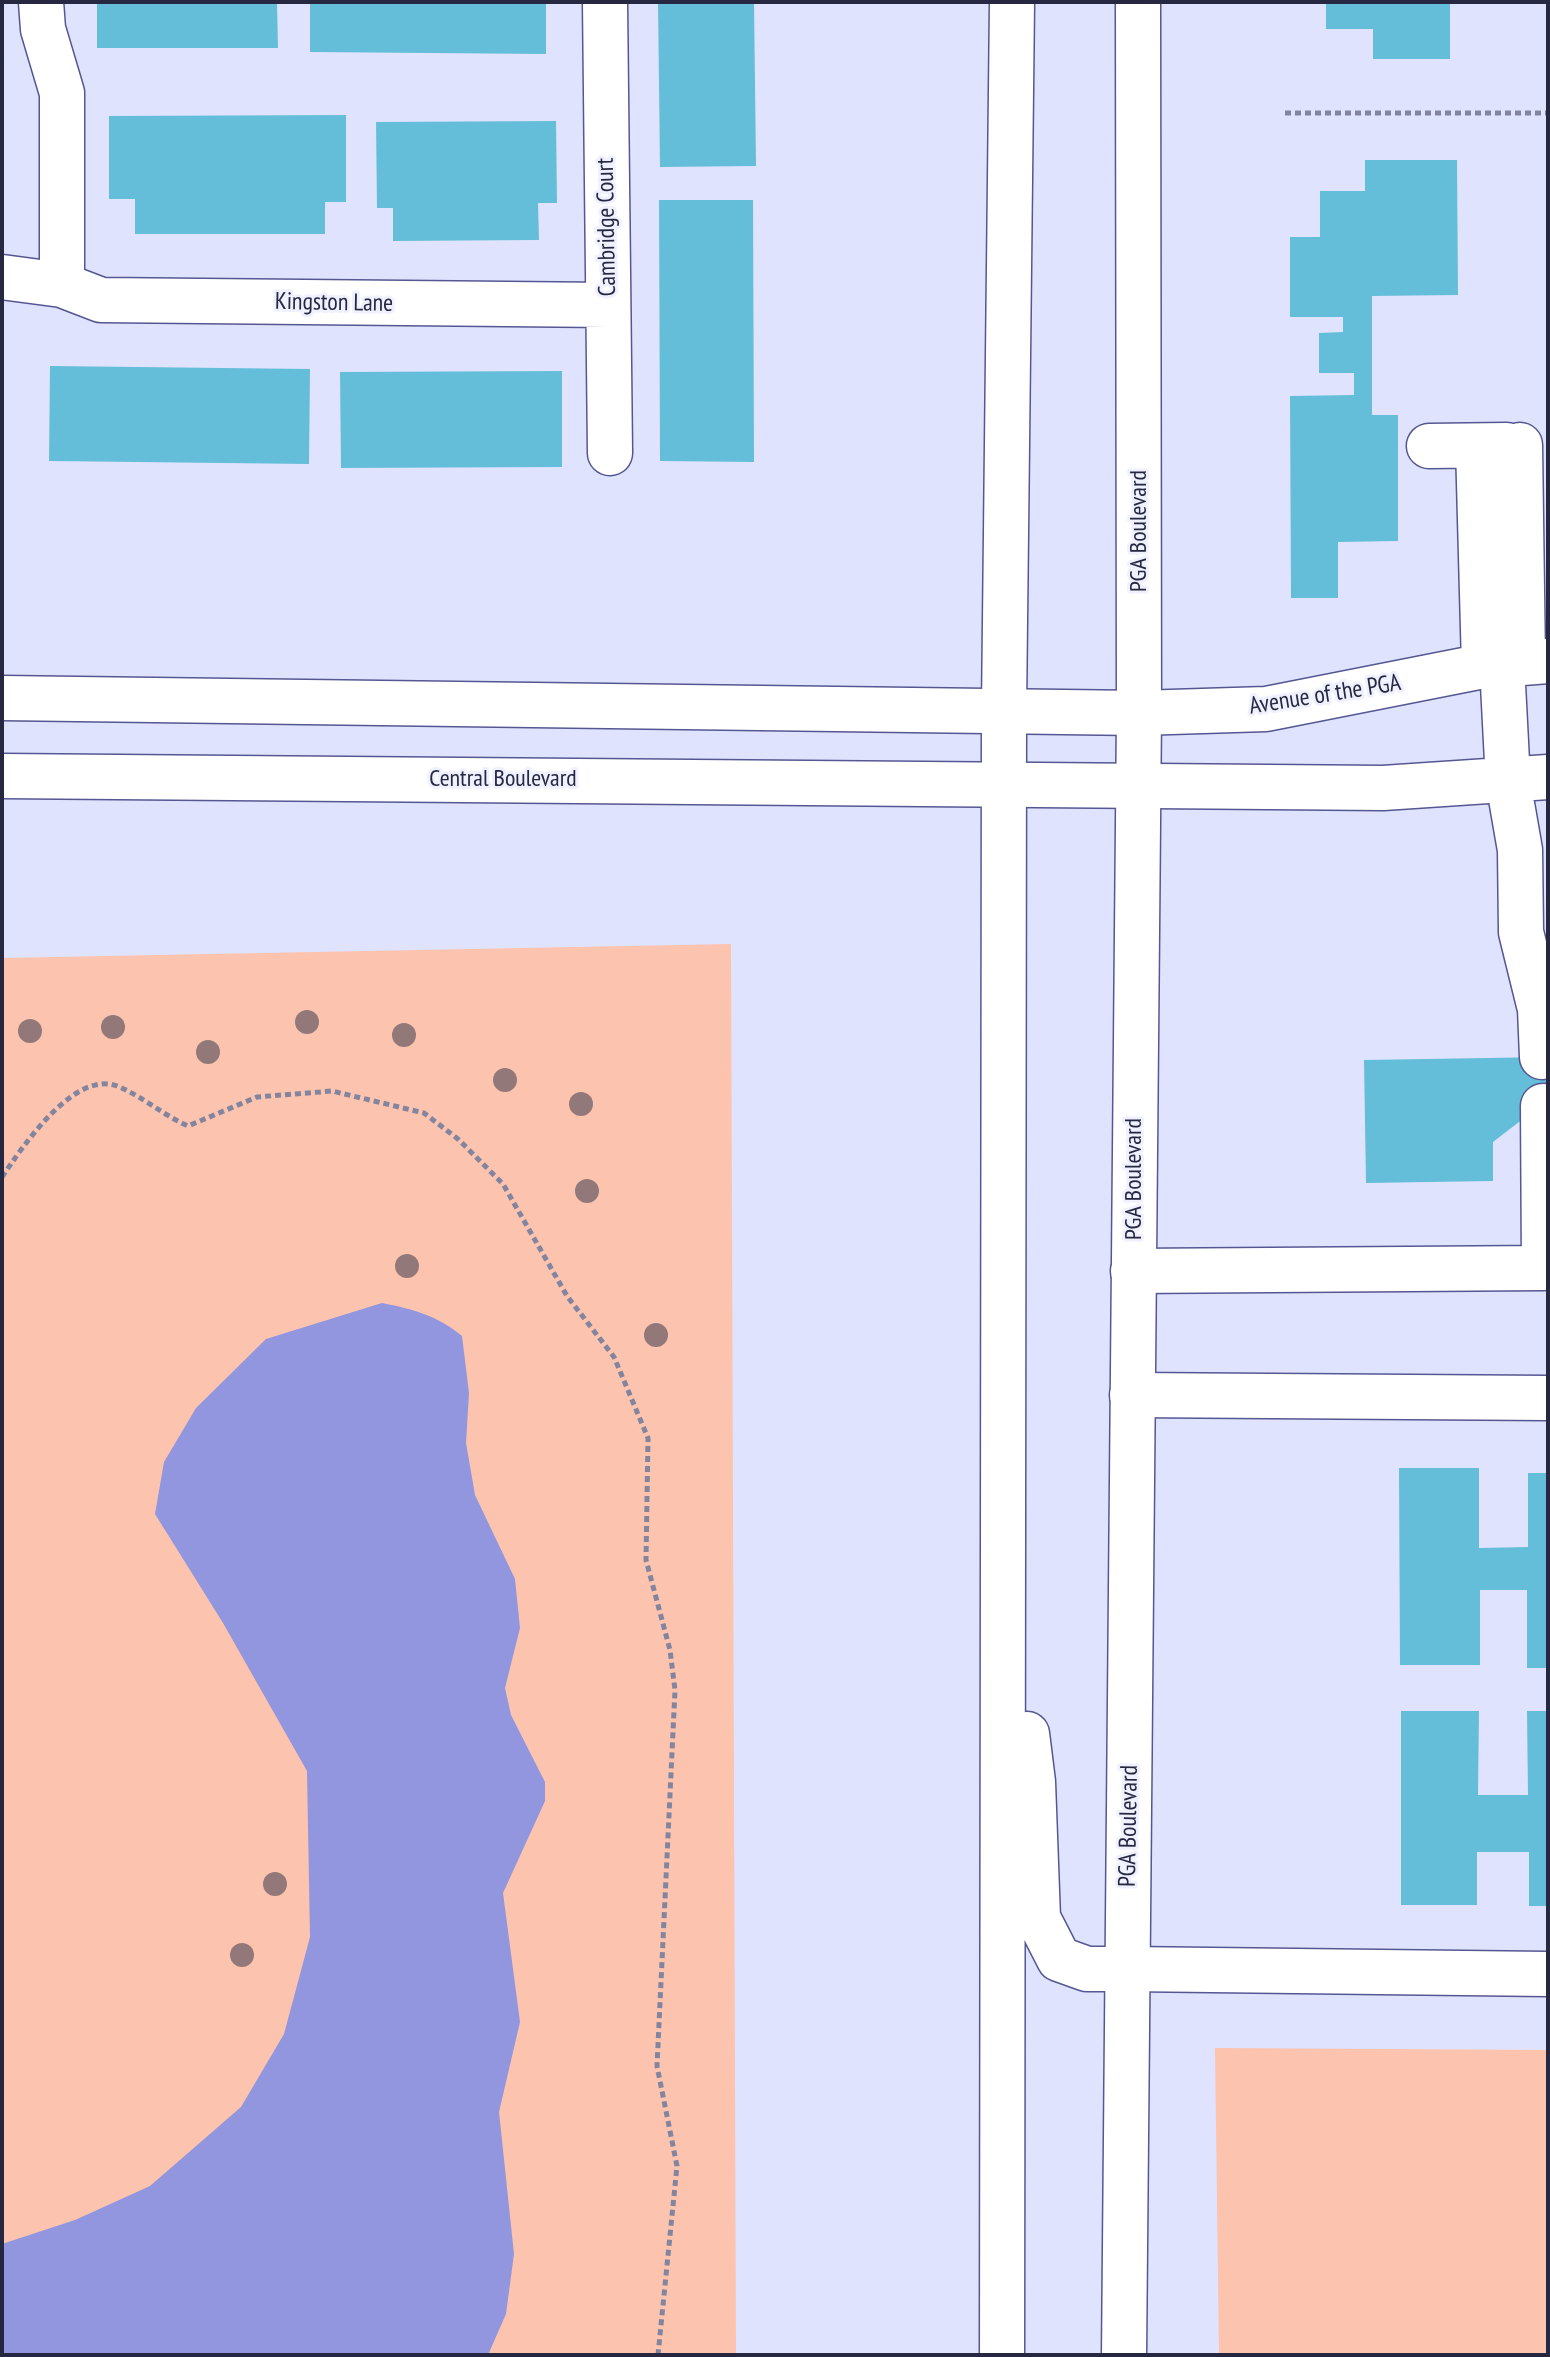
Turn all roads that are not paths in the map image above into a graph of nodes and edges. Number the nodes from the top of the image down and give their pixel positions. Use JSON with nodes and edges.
{"nodes":[{"id":1,"x":41,"y":2,"type":"edge"},
{"id":2,"x":605,"y":2,"type":"edge"},
{"id":3,"x":1012,"y":2,"type":"edge"},
{"id":4,"x":1138,"y":2,"type":"edge"},
{"id":5,"x":2,"y":277,"type":"edge"},
{"id":6,"x":62,"y":285,"type":"junction"},
{"id":7,"x":608,"y":305,"type":"junction"},
{"id":8,"x":1516,"y":445,"type":"edge"},
{"id":9,"x":1429,"y":446,"type":"dead end"},
{"id":10,"x":610,"y":453,"type":"dead end"},
{"id":11,"x":1514,"y":664,"type":"edge"},
{"id":12,"x":2,"y":698,"type":"edge"},
{"id":13,"x":1004,"y":709,"type":"junction"},
{"id":14,"x":1139,"y":713,"type":"junction"},
{"id":15,"x":2,"y":776,"type":"edge"},
{"id":16,"x":1528,"y":779,"type":"edge"},
{"id":17,"x":1005,"y":783,"type":"junction"},
{"id":18,"x":1138,"y":786,"type":"junction"},
{"id":19,"x":1542,"y":1057,"type":"dead end"},
{"id":20,"x":1543,"y":1106,"type":"dead end"},
{"id":21,"x":1133,"y":1271,"type":"junction"},
{"id":22,"x":1132,"y":1395,"type":"junction"},
{"id":23,"x":1548,"y":1398,"type":"edge"},
{"id":24,"x":1004,"y":1549,"type":"junction"},
{"id":25,"x":1127,"y":1969,"type":"junction"},
{"id":26,"x":1548,"y":1974,"type":"edge"},
{"id":27,"x":1002,"y":2355,"type":"edge"},
{"id":28,"x":1124,"y":2355,"type":"edge"}],
"edges":[{"from":1,"to":6,"type":"main road"},
{"from":2,"to":7,"type":"main road","name":"Cambridge Court"},
{"from":3,"to":13,"type":"main road"},
{"from":4,"to":14,"type":"main road","name":"PGA Boulevard"},
{"from":5,"to":6,"type":"main road","name":"Kingston Lane"},
{"from":6,"to":7,"type":"main road","name":"Kingston Lane"},
{"from":7,"to":10,"type":"main road","name":"Cambridge Court"},
{"from":8,"to":9,"type":"main road"},
{"from":8,"to":11,"type":"main road"},
{"from":11,"to":14,"type":"main road","name":"Avenue of the PGA"},
{"from":11,"to":16,"type":"main road"},
{"from":12,"to":13,"type":"main road"},
{"from":13,"to":14,"type":"main road","name":"Avenue of the PGA"},
{"from":13,"to":17,"type":"main road"},
{"from":14,"to":18,"type":"main road","name":"PGA Boulevard"},
{"from":15,"to":17,"type":"main road","name":"Central Boulevard"},
{"from":16,"to":18,"type":"main road"},
{"from":16,"to":19,"type":"main road"},
{"from":17,"to":18,"type":"main road"},
{"from":17,"to":24,"type":"main road"},
{"from":18,"to":21,"type":"main road","name":"PGA Boulevard"},
{"from":20,"to":21,"type":"main road"},
{"from":21,"to":22,"type":"main road","name":"PGA Boulevard"},
{"from":22,"to":23,"type":"main road"},
{"from":22,"to":25,"type":"main road","name":"PGA Boulevard"},
{"from":24,"to":25,"type":"main road"},
{"from":24,"to":27,"type":"main road"},
{"from":25,"to":26,"type":"main road"},
{"from":25,"to":28,"type":"main road","name":"PGA Boulevard"}]}
